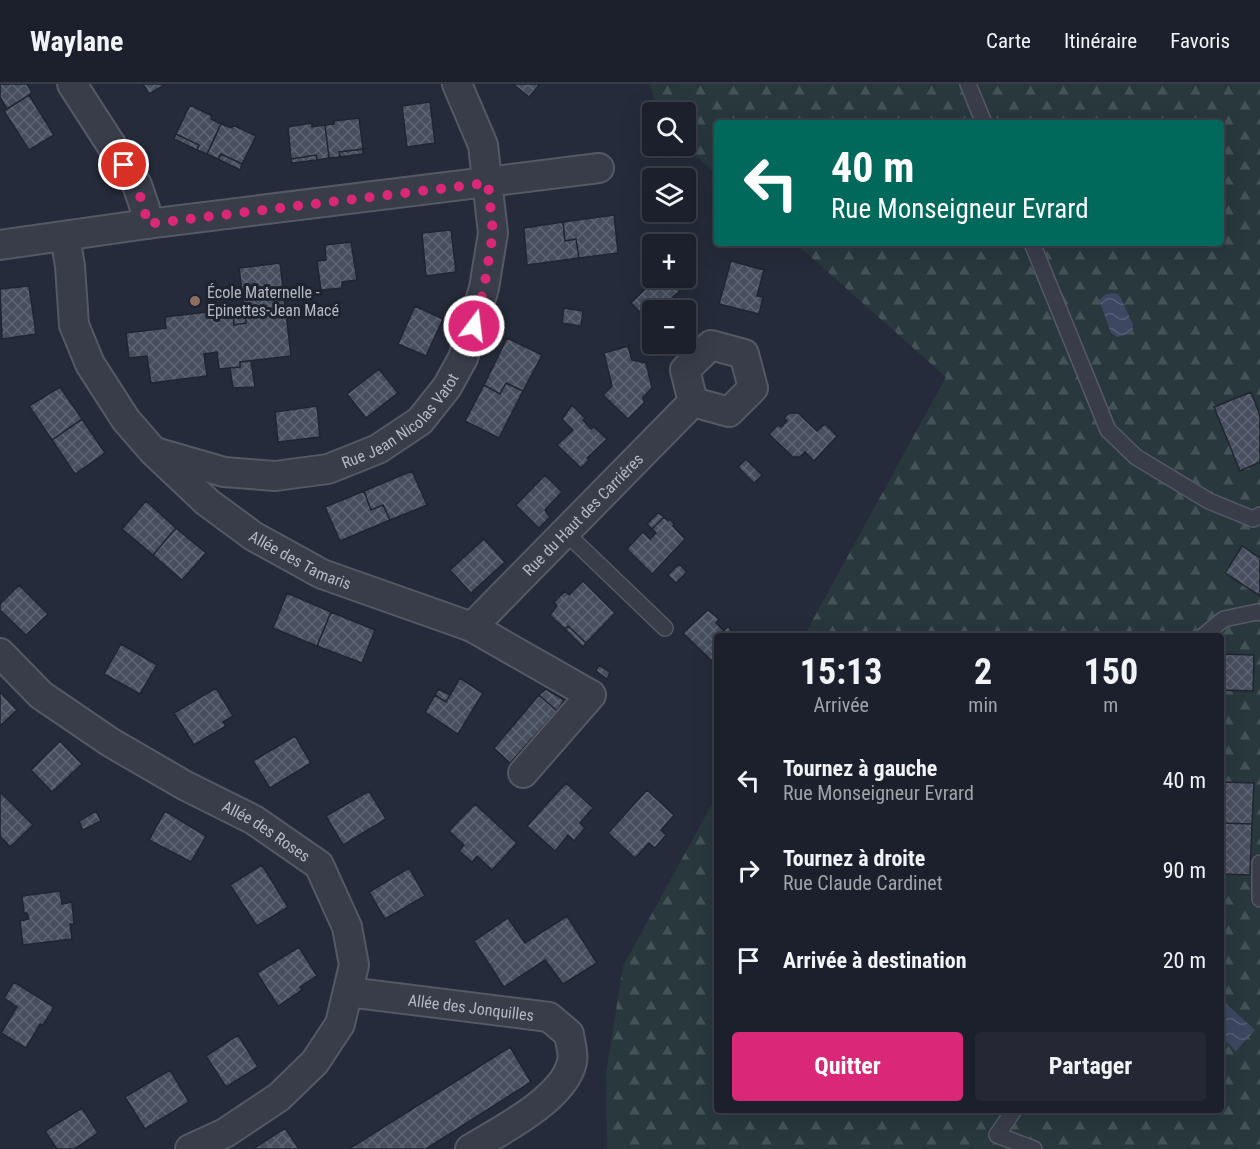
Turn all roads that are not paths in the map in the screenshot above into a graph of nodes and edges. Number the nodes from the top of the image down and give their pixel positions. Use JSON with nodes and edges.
{"nodes":[{"id":1,"x":72,"y":84,"type":"edge"},
{"id":2,"x":457,"y":84,"type":"edge"},
{"id":3,"x":968,"y":84,"type":"edge"},
{"id":4,"x":983,"y":120,"type":"edge"},
{"id":5,"x":599,"y":168,"type":"dead end"},
{"id":6,"x":488,"y":183,"type":"junction"},
{"id":7,"x":147,"y":224,"type":"junction"},
{"id":8,"x":65,"y":236,"type":"junction"},
{"id":9,"x":0,"y":245,"type":"edge"},
{"id":10,"x":1033,"y":246,"type":"edge"},
{"id":11,"x":693,"y":402,"type":"dead end"},
{"id":12,"x":153,"y":451,"type":"junction"},
{"id":13,"x":1260,"y":514,"type":"edge"},
{"id":14,"x":565,"y":532,"type":"junction"},
{"id":15,"x":1260,"y":613,"type":"edge"},
{"id":16,"x":472,"y":627,"type":"junction"},
{"id":17,"x":665,"y":628,"type":"dead end"},
{"id":18,"x":1207,"y":633,"type":"edge"},
{"id":19,"x":0,"y":654,"type":"edge"},
{"id":20,"x":523,"y":773,"type":"dead end"},
{"id":21,"x":1260,"y":862,"type":"edge"},
{"id":22,"x":1260,"y":899,"type":"edge"},
{"id":23,"x":348,"y":992,"type":"junction"},
{"id":24,"x":1012,"y":1113,"type":"edge"},
{"id":25,"x":190,"y":1149,"type":"edge"},
{"id":26,"x":470,"y":1149,"type":"edge"},
{"id":27,"x":1034,"y":1149,"type":"edge"}],
"edges":[{"from":1,"to":7,"type":"street"},
{"from":2,"to":6,"type":"street","name":"Rue Jean Nicolas Vatot"},
{"from":3,"to":4,"type":"lane"},
{"from":5,"to":6,"type":"street"},
{"from":6,"to":7,"type":"street"},
{"from":6,"to":12,"type":"street","name":"Rue Jean Nicolas Vatot"},
{"from":7,"to":8,"type":"street"},
{"from":8,"to":9,"type":"street"},
{"from":8,"to":12,"type":"street","name":"Allée des Tamaris"},
{"from":10,"to":13,"type":"lane"},
{"from":11,"to":14,"type":"street","name":"Rue du Haut des Carriéres"},
{"from":12,"to":16,"type":"street","name":"Allée des Tamaris"},
{"from":14,"to":16,"type":"street","name":"Rue du Haut des Carriéres"},
{"from":14,"to":17,"type":"lane"},
{"from":15,"to":18,"type":"lane"},
{"from":16,"to":20,"type":"street","name":"Allée des Tamaris"},
{"from":19,"to":23,"type":"street","name":"Allée des Roses"},
{"from":21,"to":22,"type":"lane"},
{"from":23,"to":25,"type":"street","name":"Allée des Roses"},
{"from":23,"to":26,"type":"street","name":"Allée des Jonquilles"},
{"from":24,"to":27,"type":"lane"}]}
